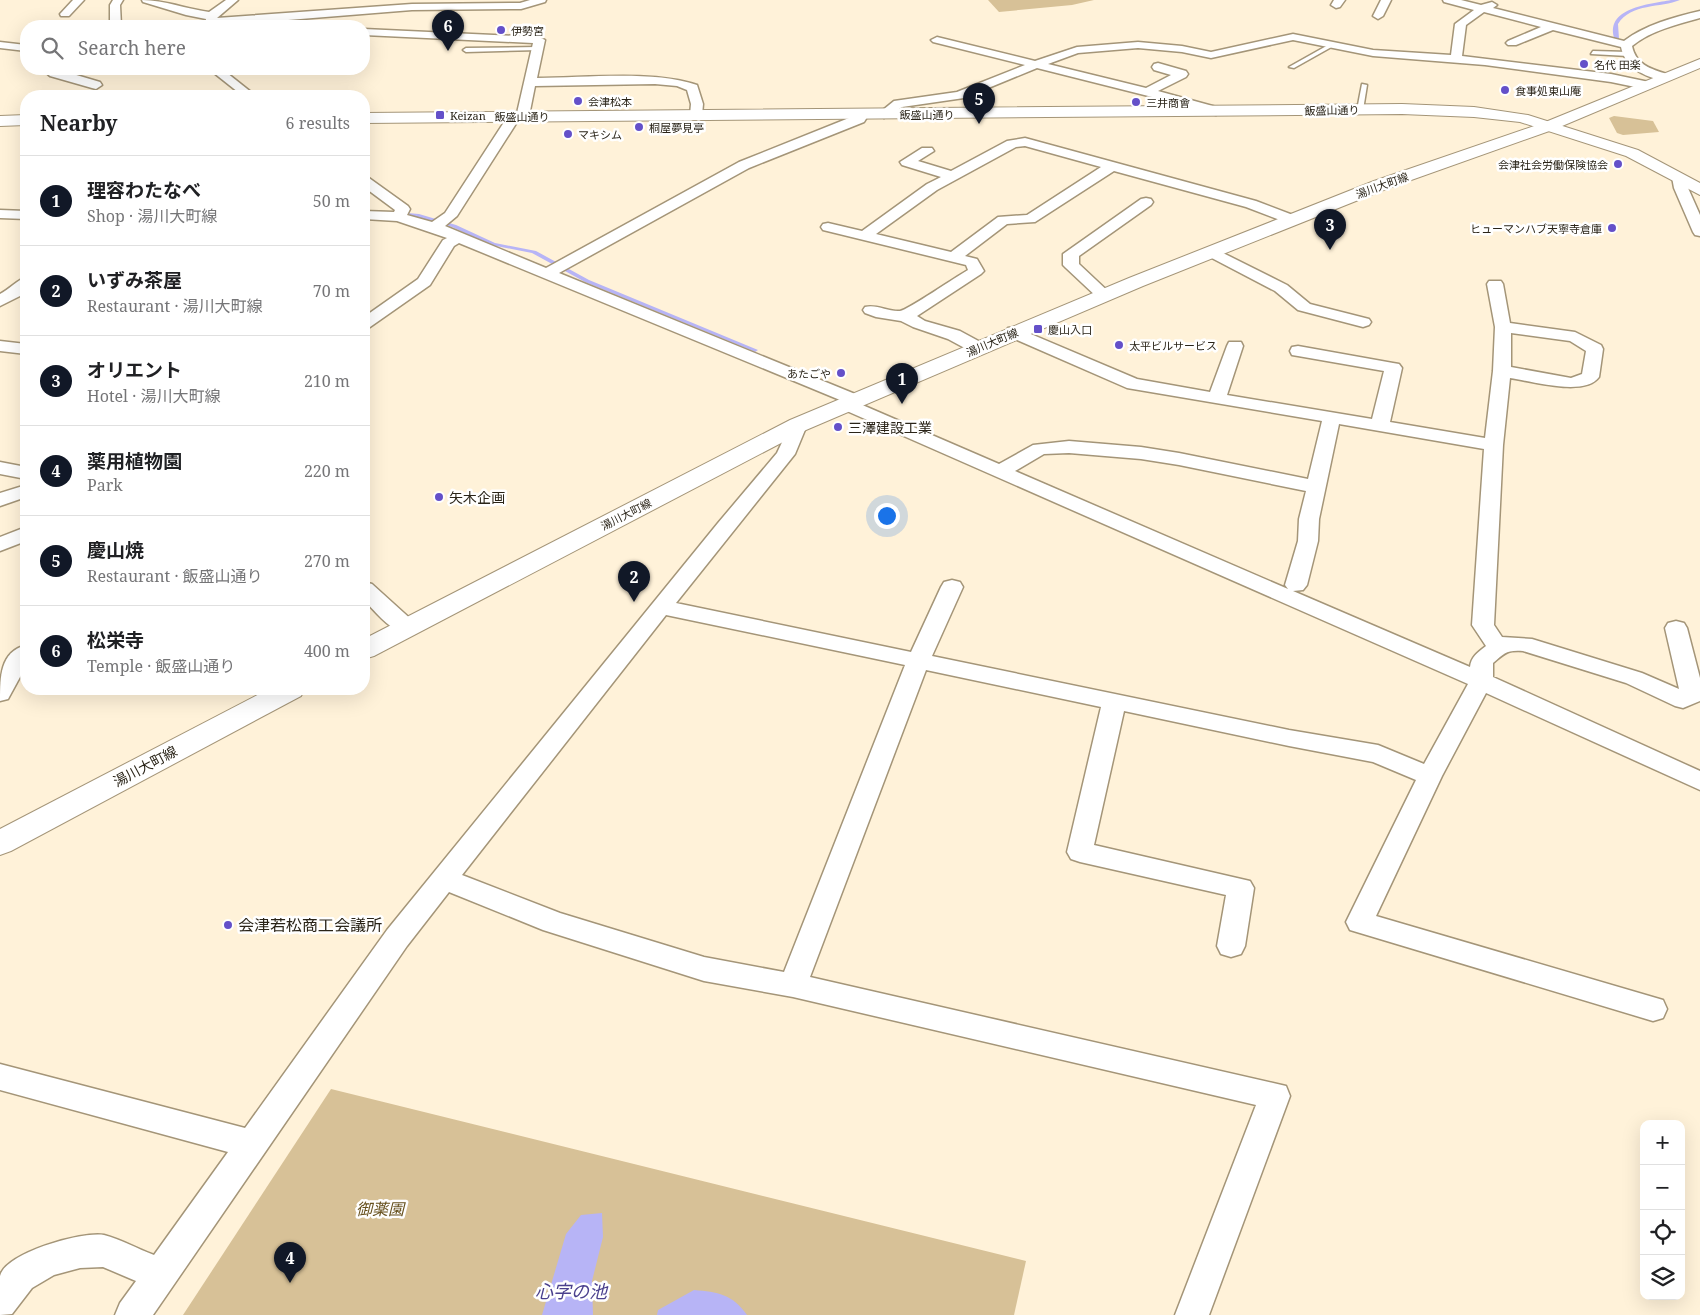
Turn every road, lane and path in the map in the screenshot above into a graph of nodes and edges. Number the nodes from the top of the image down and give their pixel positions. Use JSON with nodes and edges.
{"nodes":[{"id":1,"x":79,"y":0,"type":"edge"},
{"id":2,"x":118,"y":0,"type":"edge"},
{"id":3,"x":148,"y":0,"type":"edge"},
{"id":4,"x":233,"y":0,"type":"edge"},
{"id":5,"x":360,"y":0,"type":"edge"},
{"id":6,"x":541,"y":0,"type":"edge"},
{"id":7,"x":1386,"y":0,"type":"edge"},
{"id":8,"x":1448,"y":0,"type":"edge"},
{"id":9,"x":1500,"y":3,"type":"dead end"},
{"id":10,"x":1483,"y":8,"type":"junction"},
{"id":11,"x":348,"y":11,"type":"junction"},
{"id":12,"x":65,"y":14,"type":"dead end"},
{"id":13,"x":1700,"y":14,"type":"edge"},
{"id":14,"x":1378,"y":16,"type":"dead end"},
{"id":15,"x":116,"y":20,"type":"edge"},
{"id":16,"x":206,"y":20,"type":"edge"},
{"id":17,"x":213,"y":20,"type":"edge"},
{"id":18,"x":225,"y":20,"type":"edge"},
{"id":19,"x":1552,"y":26,"type":"junction"},
{"id":20,"x":370,"y":32,"type":"edge"},
{"id":21,"x":937,"y":40,"type":"dead end"},
{"id":22,"x":1512,"y":43,"type":"dead end"},
{"id":23,"x":538,"y":44,"type":"junction"},
{"id":24,"x":0,"y":45,"type":"edge"},
{"id":25,"x":1332,"y":45,"type":"junction"},
{"id":26,"x":20,"y":47,"type":"edge"},
{"id":27,"x":466,"y":50,"type":"dead end"},
{"id":28,"x":1627,"y":50,"type":"junction"},
{"id":29,"x":1593,"y":53,"type":"dead end"},
{"id":30,"x":1456,"y":58,"type":"junction"},
{"id":31,"x":1700,"y":63,"type":"edge"},
{"id":32,"x":1039,"y":64,"type":"junction"},
{"id":33,"x":1158,"y":67,"type":"dead end"},
{"id":34,"x":1292,"y":67,"type":"dead end"},
{"id":35,"x":60,"y":75,"type":"edge"},
{"id":36,"x":223,"y":75,"type":"edge"},
{"id":37,"x":1654,"y":81,"type":"junction"},
{"id":38,"x":531,"y":82,"type":"junction"},
{"id":39,"x":1364,"y":85,"type":"dead end"},
{"id":40,"x":97,"y":86,"type":"edge"},
{"id":41,"x":242,"y":90,"type":"edge"},
{"id":42,"x":1147,"y":92,"type":"junction"},
{"id":43,"x":1360,"y":110,"type":"junction"},
{"id":44,"x":1216,"y":111,"type":"junction"},
{"id":45,"x":863,"y":114,"type":"junction"},
{"id":46,"x":884,"y":114,"type":"junction"},
{"id":47,"x":696,"y":115,"type":"junction"},
{"id":48,"x":518,"y":116,"type":"junction"},
{"id":49,"x":370,"y":118,"type":"edge"},
{"id":50,"x":20,"y":120,"type":"edge"},
{"id":51,"x":0,"y":121,"type":"edge"},
{"id":52,"x":1549,"y":126,"type":"junction"},
{"id":53,"x":927,"y":151,"type":"dead end"},
{"id":54,"x":1113,"y":165,"type":"junction"},
{"id":55,"x":952,"y":176,"type":"junction"},
{"id":56,"x":1679,"y":177,"type":"junction"},
{"id":57,"x":370,"y":185,"type":"edge"},
{"id":58,"x":1700,"y":190,"type":"edge"},
{"id":59,"x":1146,"y":202,"type":"dead end"},
{"id":60,"x":0,"y":214,"type":"edge"},
{"id":61,"x":20,"y":215,"type":"edge"},
{"id":62,"x":370,"y":215,"type":"edge"},
{"id":63,"x":398,"y":217,"type":"junction"},
{"id":64,"x":1293,"y":220,"type":"junction"},
{"id":65,"x":828,"y":226,"type":"dead end"},
{"id":66,"x":434,"y":227,"type":"junction"},
{"id":67,"x":1700,"y":232,"type":"edge"},
{"id":68,"x":866,"y":235,"type":"junction"},
{"id":69,"x":459,"y":236,"type":"junction"},
{"id":70,"x":1210,"y":252,"type":"junction"},
{"id":71,"x":954,"y":257,"type":"junction"},
{"id":72,"x":548,"y":273,"type":"junction"},
{"id":73,"x":1495,"y":284,"type":"dead end"},
{"id":74,"x":20,"y":288,"type":"edge"},
{"id":75,"x":1104,"y":295,"type":"junction"},
{"id":76,"x":20,"y":298,"type":"edge"},
{"id":77,"x":4,"y":299,"type":"edge"},
{"id":78,"x":871,"y":310,"type":"dead end"},
{"id":79,"x":905,"y":316,"type":"junction"},
{"id":80,"x":370,"y":320,"type":"edge"},
{"id":81,"x":1363,"y":322,"type":"dead end"},
{"id":82,"x":1503,"y":327,"type":"junction"},
{"id":83,"x":1014,"y":332,"type":"junction"},
{"id":84,"x":0,"y":346,"type":"edge"},
{"id":85,"x":1235,"y":346,"type":"dead end"},
{"id":86,"x":20,"y":348,"type":"edge"},
{"id":87,"x":978,"y":348,"type":"junction"},
{"id":88,"x":1298,"y":350,"type":"dead end"},
{"id":89,"x":1502,"y":371,"type":"junction"},
{"id":90,"x":1217,"y":398,"type":"junction"},
{"id":91,"x":850,"y":402,"type":"junction"},
{"id":92,"x":1332,"y":417,"type":"junction"},
{"id":93,"x":798,"y":425,"type":"junction"},
{"id":94,"x":1380,"y":426,"type":"junction"},
{"id":95,"x":1494,"y":445,"type":"junction"},
{"id":96,"x":0,"y":468,"type":"edge"},
{"id":97,"x":1000,"y":471,"type":"junction"},
{"id":98,"x":20,"y":472,"type":"edge"},
{"id":99,"x":1317,"y":487,"type":"junction"},
{"id":100,"x":20,"y":493,"type":"edge"},
{"id":101,"x":0,"y":500,"type":"edge"},
{"id":102,"x":20,"y":536,"type":"edge"},
{"id":103,"x":0,"y":545,"type":"edge"},
{"id":104,"x":1296,"y":585,"type":"dead end"},
{"id":105,"x":952,"y":587,"type":"dead end"},
{"id":106,"x":370,"y":595,"type":"edge"},
{"id":107,"x":661,"y":607,"type":"junction"},
{"id":108,"x":406,"y":628,"type":"junction"},
{"id":109,"x":1676,"y":628,"type":"dead end"},
{"id":110,"x":1498,"y":646,"type":"junction"},
{"id":111,"x":370,"y":647,"type":"edge"},
{"id":112,"x":13,"y":661,"type":"edge"},
{"id":113,"x":918,"y":661,"type":"junction"},
{"id":114,"x":1481,"y":682,"type":"junction"},
{"id":115,"x":0,"y":693,"type":"edge"},
{"id":116,"x":280,"y":695,"type":"edge"},
{"id":117,"x":1114,"y":702,"type":"junction"},
{"id":118,"x":1430,"y":776,"type":"junction"},
{"id":119,"x":1700,"y":782,"type":"edge"},
{"id":120,"x":0,"y":843,"type":"edge"},
{"id":121,"x":444,"y":879,"type":"junction"},
{"id":122,"x":1231,"y":946,"type":"dead end"},
{"id":123,"x":792,"y":985,"type":"junction"},
{"id":124,"x":1653,"y":1009,"type":"dead end"},
{"id":125,"x":0,"y":1077,"type":"edge"},
{"id":126,"x":251,"y":1144,"type":"junction"},
{"id":127,"x":160,"y":1274,"type":"junction"},
{"id":128,"x":0,"y":1302,"type":"edge"},
{"id":129,"x":132,"y":1315,"type":"edge"},
{"id":130,"x":1192,"y":1315,"type":"edge"}],
"edges":[{"from":1,"to":12,"type":"street"},
{"from":2,"to":15,"type":"street"},
{"from":3,"to":16,"type":"street"},
{"from":4,"to":17,"type":"street"},
{"from":5,"to":11,"type":"street"},
{"from":6,"to":11,"type":"street"},
{"from":7,"to":14,"type":"street"},
{"from":8,"to":10,"type":"street"},
{"from":9,"to":10,"type":"street"},
{"from":10,"to":19,"type":"street"},
{"from":10,"to":30,"type":"street"},
{"from":11,"to":18,"type":"street"},
{"from":13,"to":28,"type":"street"},
{"from":19,"to":22,"type":"street"},
{"from":19,"to":28,"type":"street"},
{"from":20,"to":23,"type":"street"},
{"from":21,"to":32,"type":"street"},
{"from":23,"to":27,"type":"lane"},
{"from":23,"to":38,"type":"street"},
{"from":24,"to":26,"type":"street"},
{"from":25,"to":30,"type":"street"},
{"from":25,"to":32,"type":"street"},
{"from":25,"to":34,"type":"lane"},
{"from":28,"to":29,"type":"lane"},
{"from":28,"to":37,"type":"street"},
{"from":30,"to":37,"type":"street"},
{"from":31,"to":37,"type":"main road","name":"湯川大町線"},
{"from":32,"to":42,"type":"street"},
{"from":32,"to":46,"type":"street"},
{"from":33,"to":42,"type":"street"},
{"from":35,"to":40,"type":"street"},
{"from":36,"to":41,"type":"street"},
{"from":37,"to":52,"type":"main road","name":"湯川大町線"},
{"from":38,"to":47,"type":"street"},
{"from":38,"to":48,"type":"street"},
{"from":39,"to":43,"type":"lane"},
{"from":42,"to":44,"type":"street"},
{"from":43,"to":44,"type":"main road","name":"飯盛山通り"},
{"from":43,"to":52,"type":"main road","name":"飯盛山通り"},
{"from":44,"to":46,"type":"main road","name":"飯盛山通り"},
{"from":45,"to":46,"type":"main road","name":"飯盛山通り"},
{"from":45,"to":47,"type":"main road","name":"飯盛山通り"},
{"from":45,"to":72,"type":"street"},
{"from":47,"to":48,"type":"main road","name":"飯盛山通り"},
{"from":48,"to":49,"type":"main road","name":"飯盛山通り"},
{"from":48,"to":66,"type":"street"},
{"from":50,"to":51,"type":"main road"},
{"from":52,"to":56,"type":"main road","name":"飯盛山通り"},
{"from":52,"to":64,"type":"main road","name":"湯川大町線"},
{"from":53,"to":55,"type":"street"},
{"from":54,"to":55,"type":"street"},
{"from":54,"to":64,"type":"street"},
{"from":54,"to":71,"type":"street"},
{"from":55,"to":68,"type":"street"},
{"from":56,"to":58,"type":"main road","name":"飯盛山通り"},
{"from":56,"to":67,"type":"street"},
{"from":57,"to":63,"type":"street"},
{"from":59,"to":75,"type":"street"},
{"from":60,"to":61,"type":"street"},
{"from":62,"to":63,"type":"street"},
{"from":63,"to":66,"type":"street"},
{"from":64,"to":70,"type":"main road","name":"湯川大町線"},
{"from":65,"to":68,"type":"street"},
{"from":66,"to":69,"type":"street"},
{"from":68,"to":71,"type":"street"},
{"from":69,"to":72,"type":"street"},
{"from":69,"to":80,"type":"street"},
{"from":70,"to":75,"type":"main road","name":"湯川大町線"},
{"from":70,"to":81,"type":"street"},
{"from":71,"to":79,"type":"street"},
{"from":72,"to":91,"type":"street"},
{"from":73,"to":82,"type":"street"},
{"from":74,"to":77,"type":"street"},
{"from":75,"to":83,"type":"main road","name":"湯川大町線"},
{"from":76,"to":77,"type":"street"},
{"from":78,"to":79,"type":"street"},
{"from":79,"to":87,"type":"street"},
{"from":82,"to":89,"type":"street"},
{"from":82,"to":89,"type":"street"},
{"from":83,"to":87,"type":"main road","name":"湯川大町線"},
{"from":83,"to":90,"type":"street"},
{"from":84,"to":86,"type":"street"},
{"from":85,"to":90,"type":"street"},
{"from":87,"to":91,"type":"main road","name":"湯川大町線"},
{"from":88,"to":94,"type":"street"},
{"from":89,"to":95,"type":"street"},
{"from":90,"to":92,"type":"street"},
{"from":91,"to":93,"type":"main road","name":"湯川大町線"},
{"from":91,"to":97,"type":"street"},
{"from":92,"to":94,"type":"street"},
{"from":92,"to":99,"type":"street"},
{"from":93,"to":107,"type":"street"},
{"from":93,"to":108,"type":"main road","name":"湯川大町線"},
{"from":94,"to":95,"type":"street"},
{"from":95,"to":110,"type":"street"},
{"from":96,"to":98,"type":"street"},
{"from":97,"to":99,"type":"street"},
{"from":97,"to":114,"type":"street"},
{"from":99,"to":104,"type":"street"},
{"from":100,"to":101,"type":"street"},
{"from":102,"to":103,"type":"street"},
{"from":105,"to":113,"type":"street"},
{"from":106,"to":108,"type":"street"},
{"from":107,"to":113,"type":"street"},
{"from":107,"to":121,"type":"street"},
{"from":108,"to":111,"type":"main road","name":"湯川大町線"},
{"from":109,"to":110,"type":"street"},
{"from":110,"to":114,"type":"street"},
{"from":112,"to":115,"type":"street"},
{"from":113,"to":117,"type":"street"},
{"from":113,"to":123,"type":"street"},
{"from":114,"to":118,"type":"street"},
{"from":114,"to":119,"type":"street"},
{"from":116,"to":120,"type":"main road","name":"湯川大町線"},
{"from":117,"to":118,"type":"street"},
{"from":117,"to":122,"type":"street"},
{"from":118,"to":124,"type":"street"},
{"from":121,"to":123,"type":"street"},
{"from":121,"to":126,"type":"street"},
{"from":123,"to":130,"type":"street"},
{"from":125,"to":126,"type":"street"},
{"from":126,"to":127,"type":"street"},
{"from":127,"to":128,"type":"street"},
{"from":127,"to":129,"type":"street"}]}
